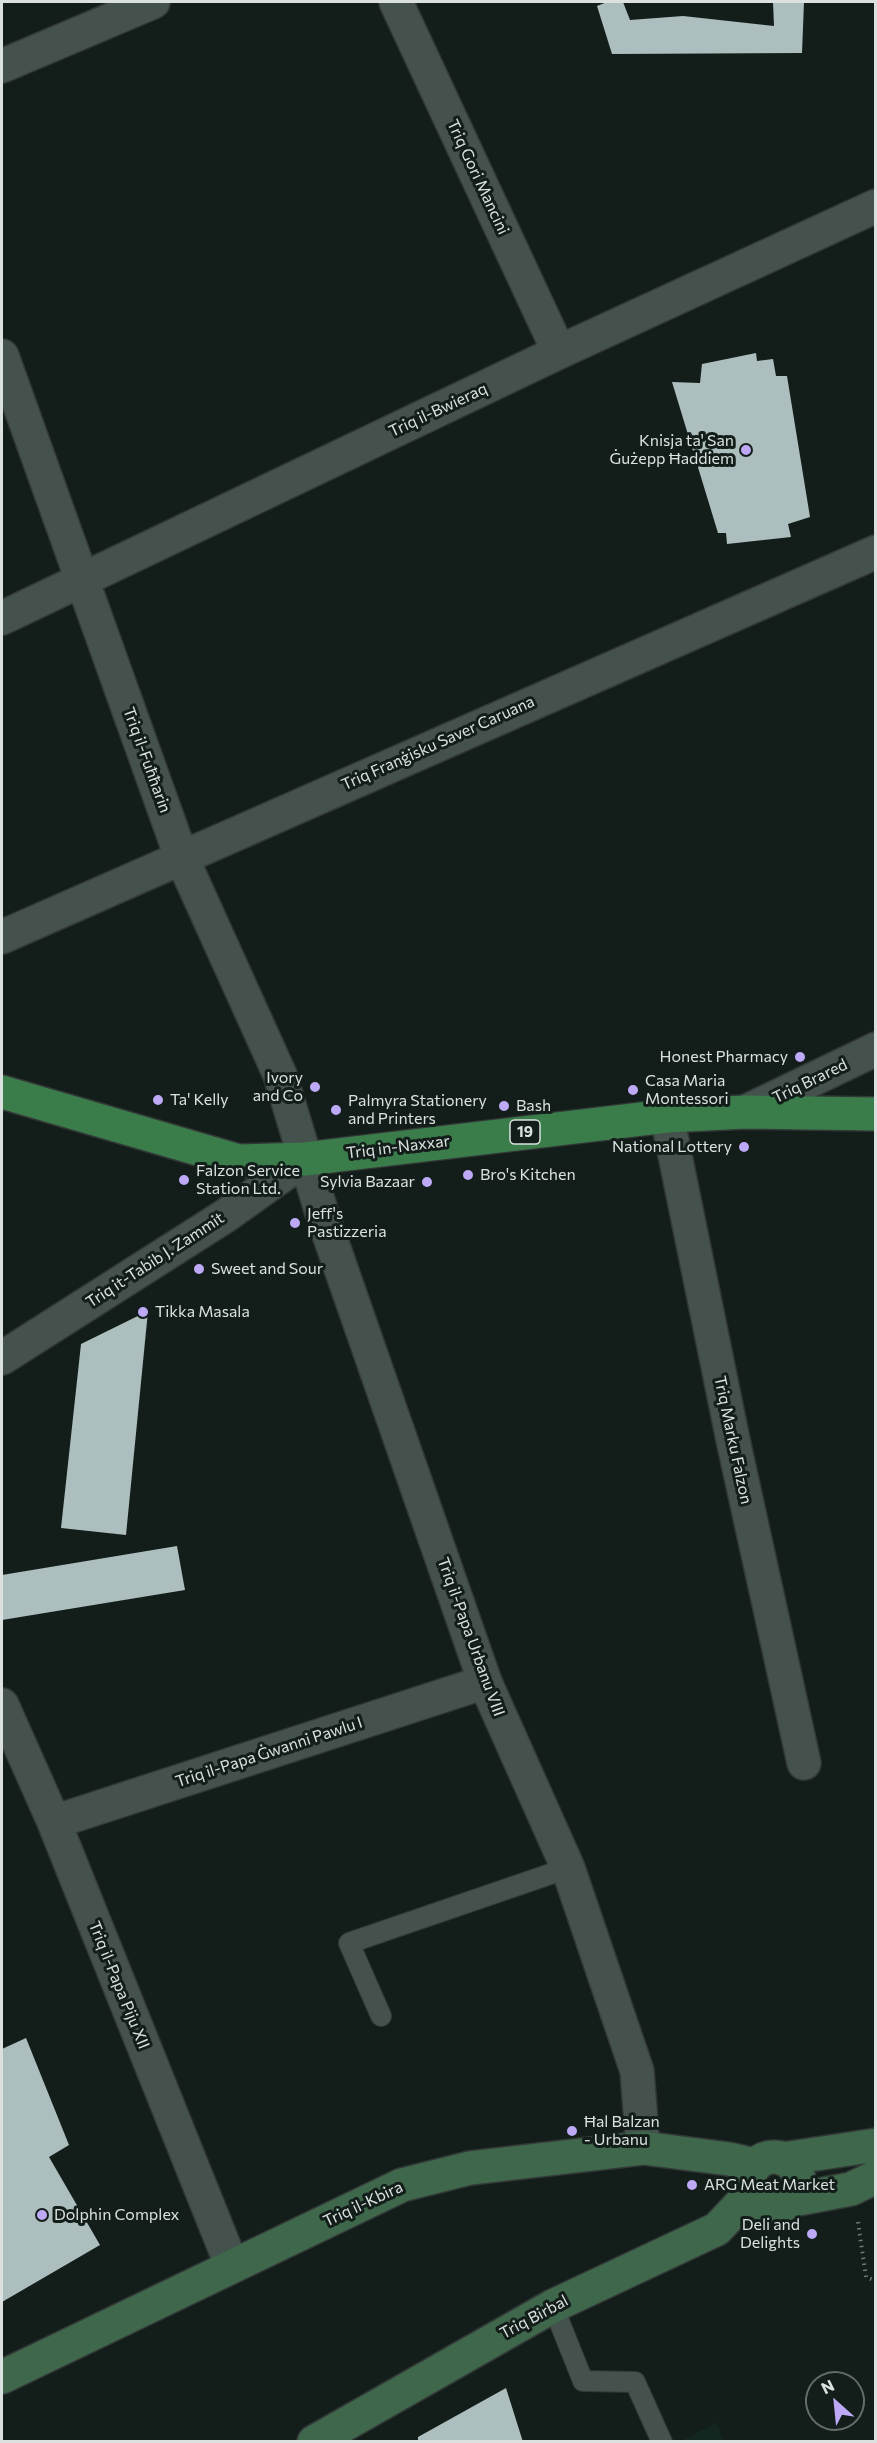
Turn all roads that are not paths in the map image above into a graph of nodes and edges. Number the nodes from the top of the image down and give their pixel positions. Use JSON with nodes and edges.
{"nodes":[{"id":1,"x":153,"y":2,"type":"edge"},
{"id":2,"x":396,"y":2,"type":"edge"},
{"id":3,"x":2,"y":66,"type":"edge"},
{"id":4,"x":876,"y":206,"type":"edge"},
{"id":5,"x":559,"y":352,"type":"junction"},
{"id":6,"x":2,"y":356,"type":"edge"},
{"id":7,"x":876,"y":552,"type":"edge"},
{"id":8,"x":82,"y":580,"type":"junction"},
{"id":9,"x":2,"y":618,"type":"edge"},
{"id":10,"x":181,"y":856,"type":"junction"},
{"id":11,"x":2,"y":937,"type":"edge"},
{"id":12,"x":876,"y":1049,"type":"edge"},
{"id":13,"x":2,"y":1092,"type":"edge"},
{"id":14,"x":745,"y":1112,"type":"junction"},
{"id":15,"x":876,"y":1114,"type":"edge"},
{"id":16,"x":668,"y":1116,"type":"junction"},
{"id":17,"x":305,"y":1159,"type":"junction"},
{"id":18,"x":2,"y":1358,"type":"edge"},
{"id":19,"x":485,"y":1682,"type":"junction"},
{"id":20,"x":3,"y":1712,"type":"edge"},
{"id":21,"x":804,"y":1763,"type":"dead end"},
{"id":22,"x":54,"y":1822,"type":"junction"},
{"id":23,"x":568,"y":1868,"type":"junction"},
{"id":24,"x":381,"y":2016,"type":"dead end"},
{"id":25,"x":876,"y":2145,"type":"edge"},
{"id":26,"x":643,"y":2148,"type":"junction"},
{"id":27,"x":763,"y":2172,"type":"junction"},
{"id":28,"x":863,"y":2183,"type":"edge"},
{"id":29,"x":232,"y":2266,"type":"junction"},
{"id":30,"x":553,"y":2306,"type":"junction"},
{"id":31,"x":2,"y":2377,"type":"edge"},
{"id":32,"x":350,"y":2432,"type":"edge"},
{"id":33,"x":314,"y":2442,"type":"edge"},
{"id":34,"x":662,"y":2442,"type":"edge"}],
"edges":[{"from":1,"to":3,"type":"street"},
{"from":2,"to":5,"type":"street","name":"Triq Gori Mancini"},
{"from":4,"to":5,"type":"street","name":"Triq il-Bwieraq"},
{"from":5,"to":8,"type":"street","name":"Triq il-Bwieraq"},
{"from":6,"to":8,"type":"street","name":"Triq il-Fuħħarin"},
{"from":7,"to":10,"type":"street","name":"Triq Franġisku Saver Caruana"},
{"from":8,"to":9,"type":"street","name":"Triq il-Bwieraq"},
{"from":8,"to":10,"type":"street","name":"Triq il-Fuħħarin"},
{"from":10,"to":11,"type":"street","name":"Triq Franġisku Saver Caruana"},
{"from":10,"to":17,"type":"street","name":"Triq il-Fuħħarin"},
{"from":12,"to":14,"type":"street","name":"Triq Brared"},
{"from":13,"to":17,"type":"main road","name":"Triq in-Naxxar","number":"19"},
{"from":14,"to":15,"type":"main road","name":"Triq in-Naxxar","number":"19"},
{"from":14,"to":16,"type":"main road","name":"Triq in-Naxxar","number":"19"},
{"from":16,"to":17,"type":"main road","name":"Triq in-Naxxar","number":"19"},
{"from":16,"to":21,"type":"street","name":"Triq Marku Falzon"},
{"from":17,"to":18,"type":"street","name":"Triq it-Tabib J. Zammit"},
{"from":17,"to":19,"type":"street","name":"Triq il-Papa Urbanu VIII"},
{"from":19,"to":22,"type":"street","name":"Triq il-Papa Ġwanni Pawlu I"},
{"from":19,"to":23,"type":"street","name":"Triq il-Papa Urbanu VIII"},
{"from":20,"to":22,"type":"street","name":"Triq il-Papa Piju XII"},
{"from":22,"to":29,"type":"street","name":"Triq il-Papa Piju XII"},
{"from":23,"to":24,"type":"lane"},
{"from":23,"to":26,"type":"street","name":"Triq il-Papa Urbanu VIII"},
{"from":25,"to":27,"type":"main road"},
{"from":26,"to":27,"type":"main road","name":"Triq il-Kbira"},
{"from":26,"to":29,"type":"main road","name":"Triq il-Kbira"},
{"from":27,"to":28,"type":"main road"},
{"from":27,"to":30,"type":"main road","name":"Triq Birbal"},
{"from":29,"to":31,"type":"main road","name":"Triq il-Kbira"},
{"from":30,"to":32,"type":"main road","name":"Triq Birbal"},
{"from":30,"to":34,"type":"lane"},
{"from":32,"to":33,"type":"main road","name":"Triq Birbal"}]}
